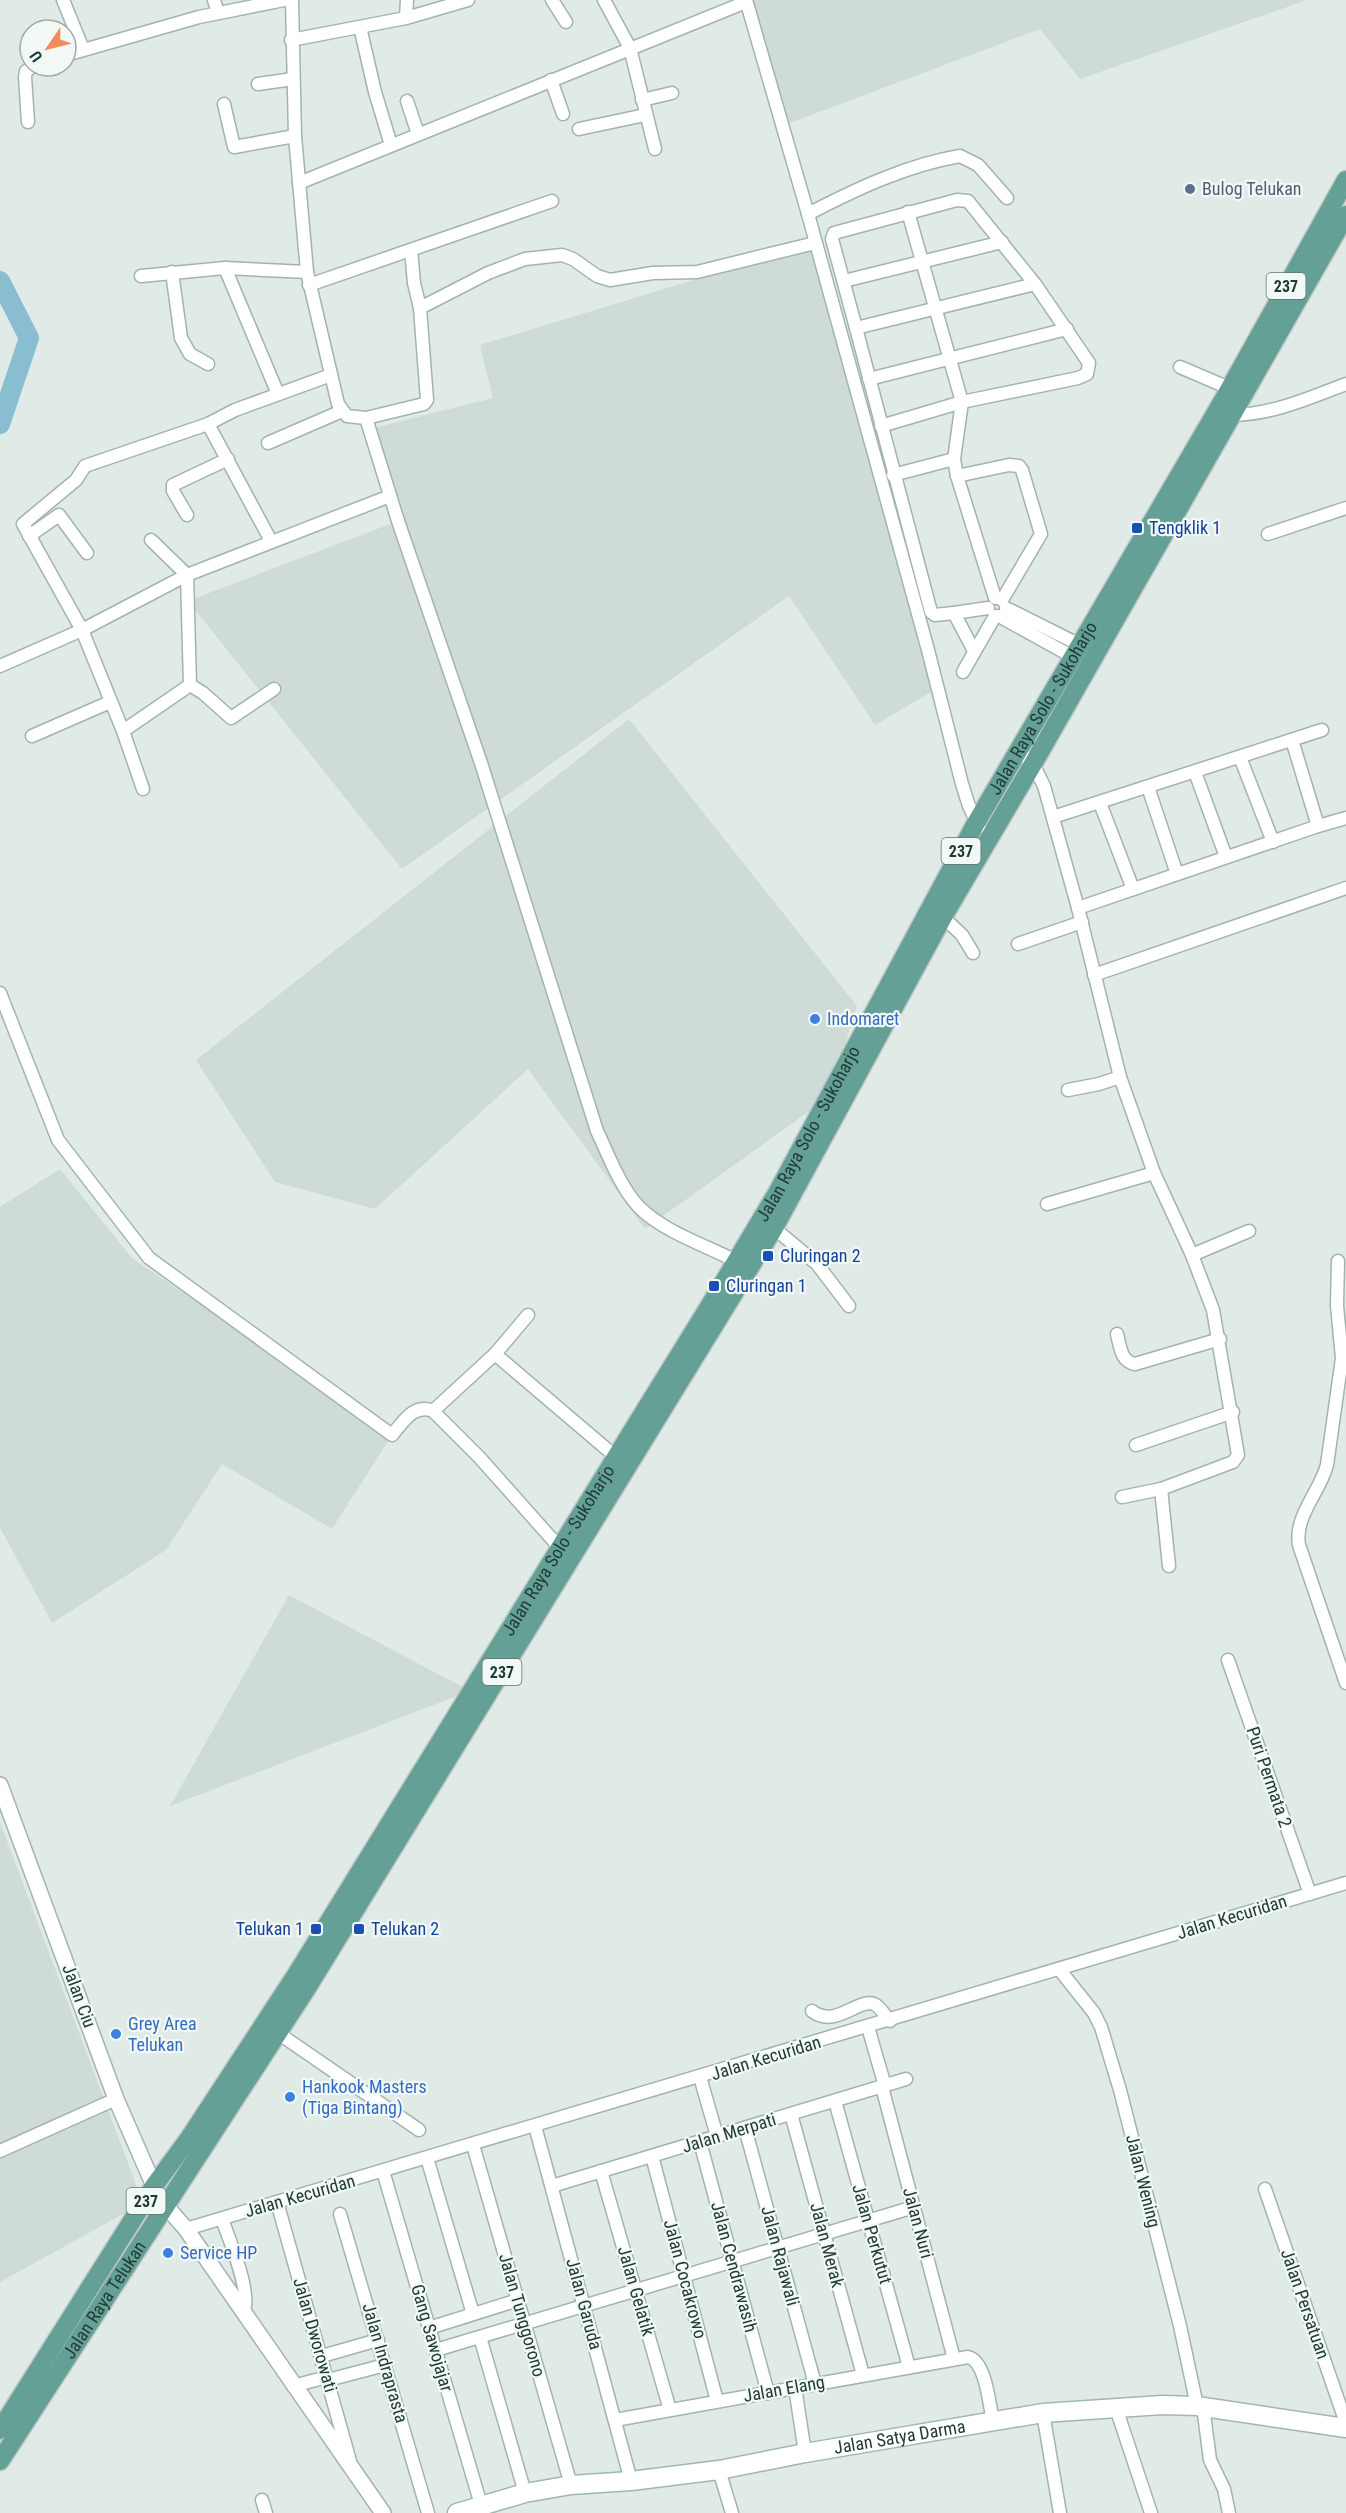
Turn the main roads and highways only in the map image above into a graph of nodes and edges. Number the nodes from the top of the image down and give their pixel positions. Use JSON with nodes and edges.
{"nodes":[{"id":1,"x":1346,"y":180,"type":"edge"},
{"id":2,"x":1346,"y":215,"type":"edge"},
{"id":3,"x":1287,"y":303,"type":"junction"},
{"id":4,"x":1231,"y":400,"type":"junction"},
{"id":5,"x":713,"y":1314,"type":"junction"},
{"id":6,"x":691,"y":1351,"type":"junction"},
{"id":7,"x":345,"y":1910,"type":"junction"},
{"id":8,"x":301,"y":1982,"type":"junction"},
{"id":9,"x":1344,"y":2424,"type":"edge"},
{"id":10,"x":0,"y":2430,"type":"edge"},
{"id":11,"x":0,"y":2461,"type":"edge"},
{"id":12,"x":457,"y":2513,"type":"edge"}],
"edges":[{"from":1,"to":3,"type":"main road","name":"Jalan Raya Solo - Sukoharjo","number":"237"},
{"from":2,"to":3,"type":"main road","name":"Jalan Raya Solo - Sukoharjo","number":"237"},
{"from":3,"to":4,"type":"main road","name":"Jalan Raya Solo - Sukoharjo","number":"237"},
{"from":4,"to":5,"type":"main road","name":"Jalan Raya Solo - Sukoharjo","number":"237"},
{"from":4,"to":5,"type":"main road","name":"Jalan Raya Solo - Sukoharjo","number":"237"},
{"from":5,"to":6,"type":"main road","name":"Jalan Raya Solo - Sukoharjo","number":"237"},
{"from":6,"to":7,"type":"main road","name":"Jalan Raya Solo - Sukoharjo","number":"237"},
{"from":6,"to":7,"type":"main road","name":"Jalan Raya Solo - Sukoharjo","number":"237"},
{"from":7,"to":8,"type":"main road","name":"Jalan Raya Solo - Sukoharjo","number":"237"},
{"from":8,"to":10,"type":"main road","name":"Jalan Raya Telukan","number":"237"},
{"from":8,"to":11,"type":"main road","name":"Jalan Raya Telukan","number":"237"},
{"from":9,"to":12,"type":"main road","name":"Jalan Satya Darma"}]}
